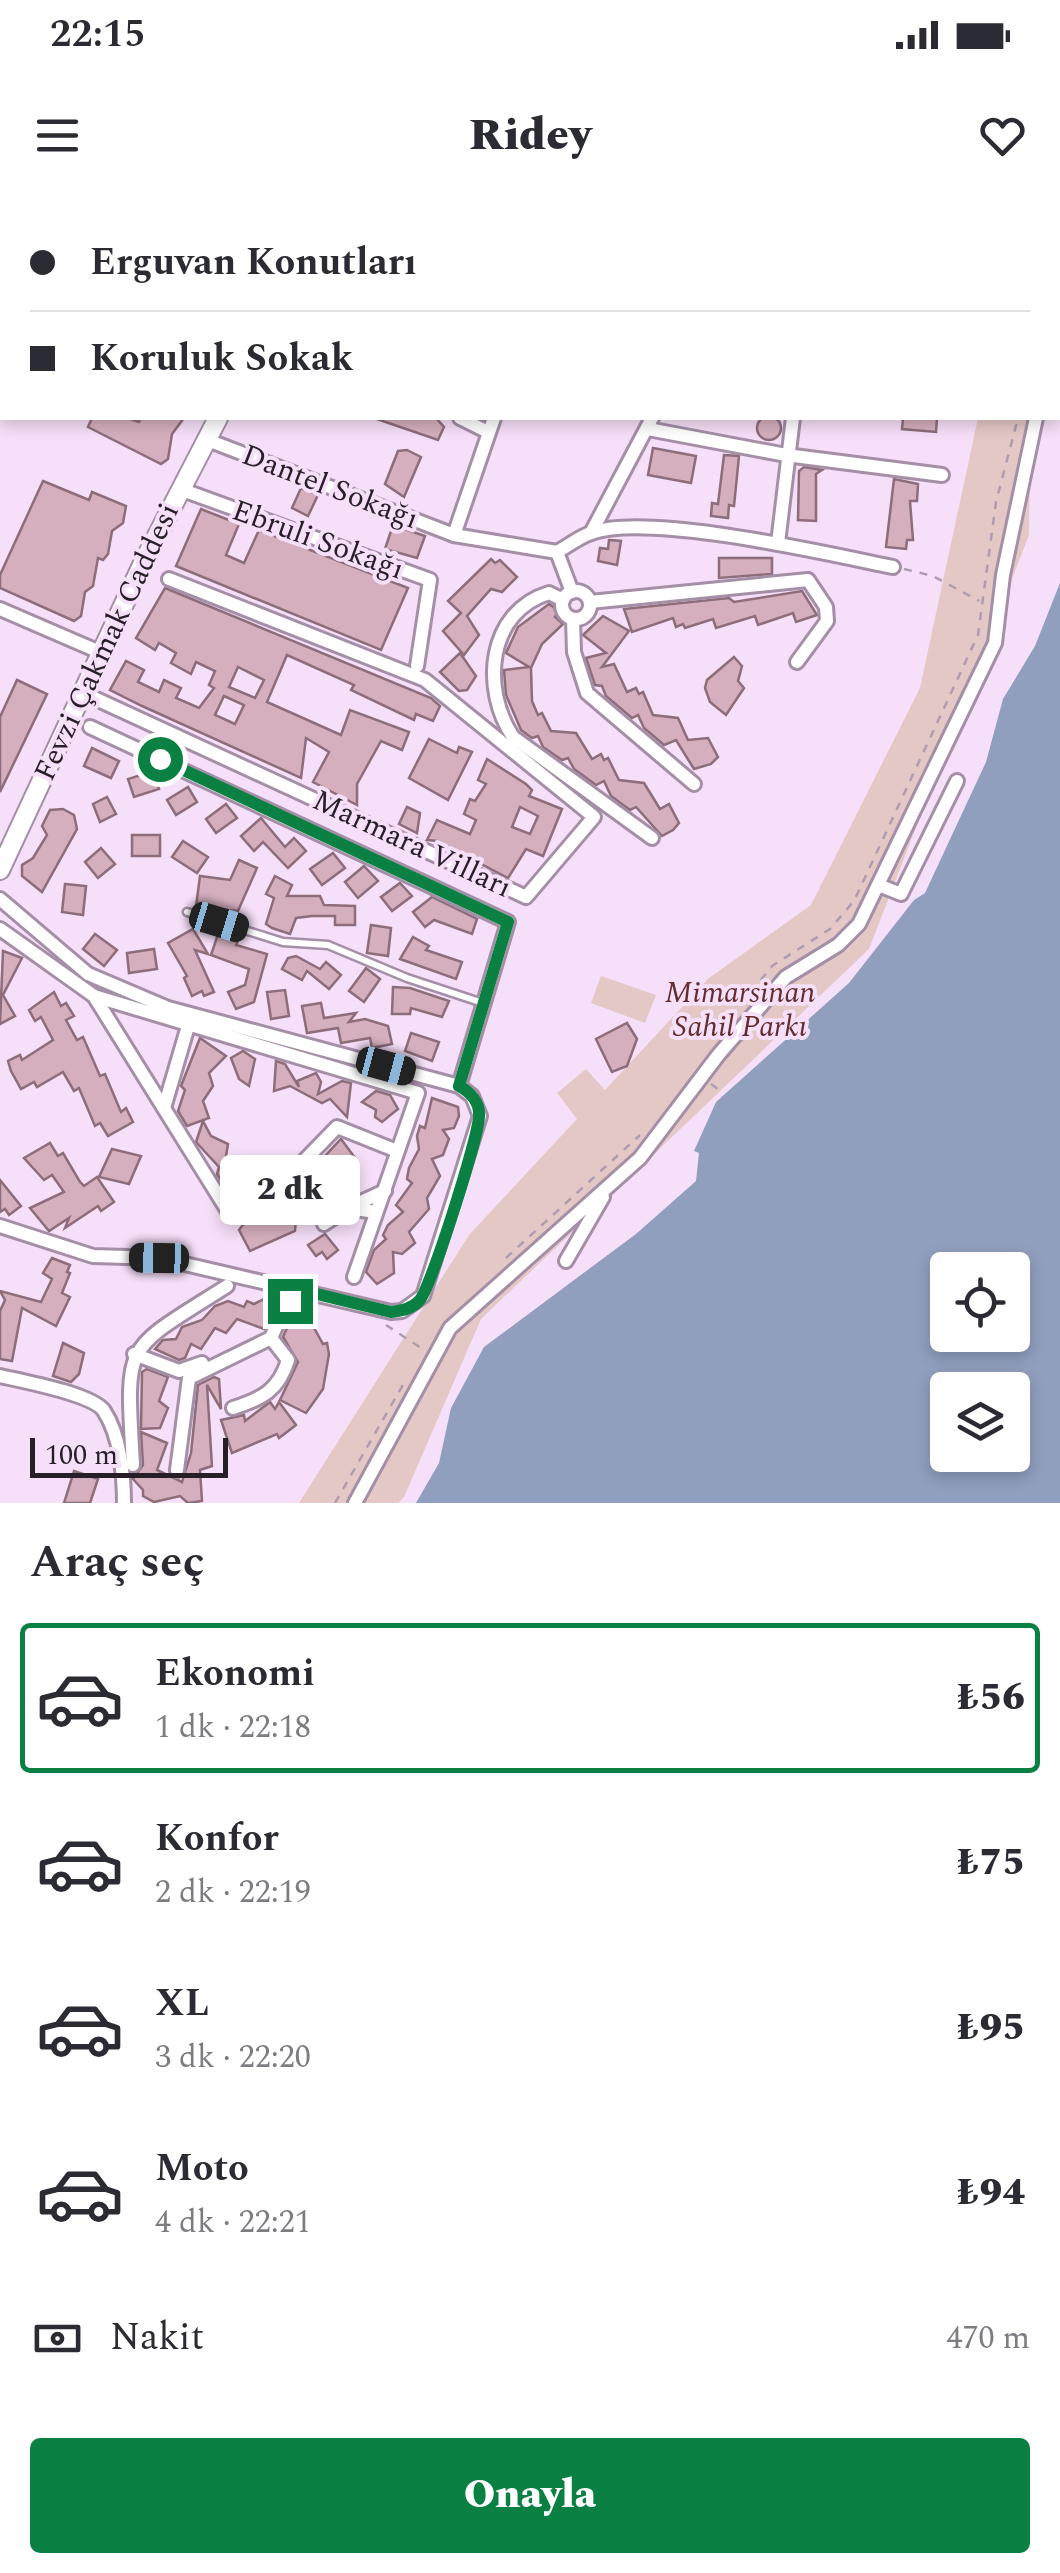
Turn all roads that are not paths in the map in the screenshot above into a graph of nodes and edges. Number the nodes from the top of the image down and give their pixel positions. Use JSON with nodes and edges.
{"nodes":[{"id":1,"x":217,"y":420,"type":"edge"},
{"id":2,"x":464,"y":420,"type":"edge"},
{"id":3,"x":493,"y":420,"type":"edge"},
{"id":4,"x":793,"y":420,"type":"edge"},
{"id":5,"x":1036,"y":420,"type":"edge"},
{"id":6,"x":650,"y":424,"type":"edge"},
{"id":7,"x":488,"y":432,"type":"junction"},
{"id":8,"x":206,"y":439,"type":"junction"},
{"id":9,"x":786,"y":455,"type":"junction"},
{"id":10,"x":942,"y":474,"type":"dead end"},
{"id":11,"x":180,"y":489,"type":"junction"},
{"id":12,"x":591,"y":533,"type":"junction"},
{"id":13,"x":454,"y":535,"type":"junction"},
{"id":14,"x":778,"y":544,"type":"junction"},
{"id":15,"x":557,"y":552,"type":"junction"},
{"id":16,"x":892,"y":567,"type":"road end"},
{"id":17,"x":169,"y":579,"type":"dead end"},
{"id":18,"x":568,"y":596,"type":"junction"},
{"id":19,"x":590,"y":602,"type":"junction"},
{"id":20,"x":0,"y":609,"type":"edge"},
{"id":21,"x":574,"y":618,"type":"junction"},
{"id":22,"x":102,"y":653,"type":"junction"},
{"id":23,"x":797,"y":662,"type":"dead end"},
{"id":24,"x":417,"y":666,"type":"dead end"},
{"id":25,"x":81,"y":692,"type":"junction"},
{"id":26,"x":90,"y":727,"type":"dead end"},
{"id":27,"x":957,"y":781,"type":"dead end"},
{"id":28,"x":694,"y":784,"type":"dead end"},
{"id":29,"x":652,"y":838,"type":"dead end"},
{"id":30,"x":0,"y":870,"type":"edge"},
{"id":31,"x":881,"y":886,"type":"junction"},
{"id":32,"x":0,"y":900,"type":"edge"},
{"id":33,"x":187,"y":912,"type":"dead end"},
{"id":34,"x":0,"y":928,"type":"edge"},
{"id":35,"x":94,"y":996,"type":"junction"},
{"id":36,"x":486,"y":1004,"type":"junction"},
{"id":37,"x":188,"y":1026,"type":"junction"},
{"id":38,"x":459,"y":1086,"type":"junction"},
{"id":39,"x":164,"y":1108,"type":"junction"},
{"id":40,"x":397,"y":1151,"type":"junction"},
{"id":41,"x":609,"y":1186,"type":"junction"},
{"id":42,"x":385,"y":1191,"type":"junction"},
{"id":43,"x":348,"y":1208,"type":"junction"},
{"id":44,"x":376,"y":1212,"type":"junction"},
{"id":45,"x":324,"y":1224,"type":"dead end"},
{"id":46,"x":0,"y":1226,"type":"edge"},
{"id":47,"x":566,"y":1261,"type":"dead end"},
{"id":48,"x":354,"y":1277,"type":"dead end"},
{"id":49,"x":227,"y":1286,"type":"dead end"},
{"id":50,"x":292,"y":1288,"type":"junction"},
{"id":51,"x":271,"y":1338,"type":"junction"},
{"id":52,"x":134,"y":1354,"type":"junction"},
{"id":53,"x":238,"y":1355,"type":"junction"},
{"id":54,"x":0,"y":1376,"type":"edge"},
{"id":55,"x":233,"y":1408,"type":"dead end"},
{"id":56,"x":133,"y":1465,"type":"dead end"},
{"id":57,"x":177,"y":1470,"type":"dead end"},
{"id":58,"x":124,"y":1503,"type":"edge"},
{"id":59,"x":355,"y":1503,"type":"edge"}],
"edges":[{"from":1,"to":8,"type":"street","name":"Fevzi Çakmak Caddesi"},
{"from":2,"to":7,"type":"street"},
{"from":3,"to":7,"type":"street"},
{"from":4,"to":9,"type":"street"},
{"from":5,"to":31,"type":"street"},
{"from":6,"to":9,"type":"street"},
{"from":6,"to":12,"type":"street"},
{"from":7,"to":13,"type":"street"},
{"from":8,"to":11,"type":"street","name":"Fevzi Çakmak Caddesi"},
{"from":8,"to":13,"type":"street","name":"Dantel Sokağı"},
{"from":9,"to":10,"type":"street"},
{"from":9,"to":14,"type":"street"},
{"from":11,"to":22,"type":"street","name":"Fevzi Çakmak Caddesi"},
{"from":11,"to":24,"type":"street","name":"Ebruli Sokağı"},
{"from":12,"to":14,"type":"street"},
{"from":12,"to":15,"type":"street"},
{"from":13,"to":15,"type":"street","name":"Dantel Sokağı"},
{"from":14,"to":16,"type":"street"},
{"from":15,"to":18,"type":"street"},
{"from":17,"to":25,"type":"street","name":"Marmara Vilları"},
{"from":18,"to":19,"type":"street"},
{"from":18,"to":21,"type":"street"},
{"from":18,"to":29,"type":"street"},
{"from":19,"to":21,"type":"street"},
{"from":19,"to":23,"type":"street"},
{"from":20,"to":22,"type":"street"},
{"from":21,"to":28,"type":"street"},
{"from":22,"to":25,"type":"street","name":"Fevzi Çakmak Caddesi"},
{"from":25,"to":30,"type":"street","name":"Fevzi Çakmak Caddesi"},
{"from":26,"to":36,"type":"street"},
{"from":27,"to":31,"type":"street"},
{"from":31,"to":41,"type":"street"},
{"from":32,"to":38,"type":"street"},
{"from":33,"to":36,"type":"lane"},
{"from":34,"to":35,"type":"street"},
{"from":35,"to":37,"type":"street"},
{"from":35,"to":39,"type":"street"},
{"from":36,"to":38,"type":"street"},
{"from":37,"to":39,"type":"street"},
{"from":37,"to":40,"type":"street"},
{"from":38,"to":50,"type":"street"},
{"from":39,"to":40,"type":"street"},
{"from":40,"to":42,"type":"street"},
{"from":41,"to":47,"type":"street"},
{"from":41,"to":59,"type":"street"},
{"from":42,"to":43,"type":"street"},
{"from":42,"to":44,"type":"street"},
{"from":43,"to":44,"type":"street"},
{"from":43,"to":45,"type":"street"},
{"from":44,"to":48,"type":"street"},
{"from":46,"to":50,"type":"street"},
{"from":49,"to":52,"type":"street"},
{"from":50,"to":51,"type":"street"},
{"from":51,"to":53,"type":"street"},
{"from":51,"to":55,"type":"street"},
{"from":52,"to":53,"type":"street"},
{"from":52,"to":56,"type":"street"},
{"from":53,"to":57,"type":"street"},
{"from":54,"to":58,"type":"street"}]}
